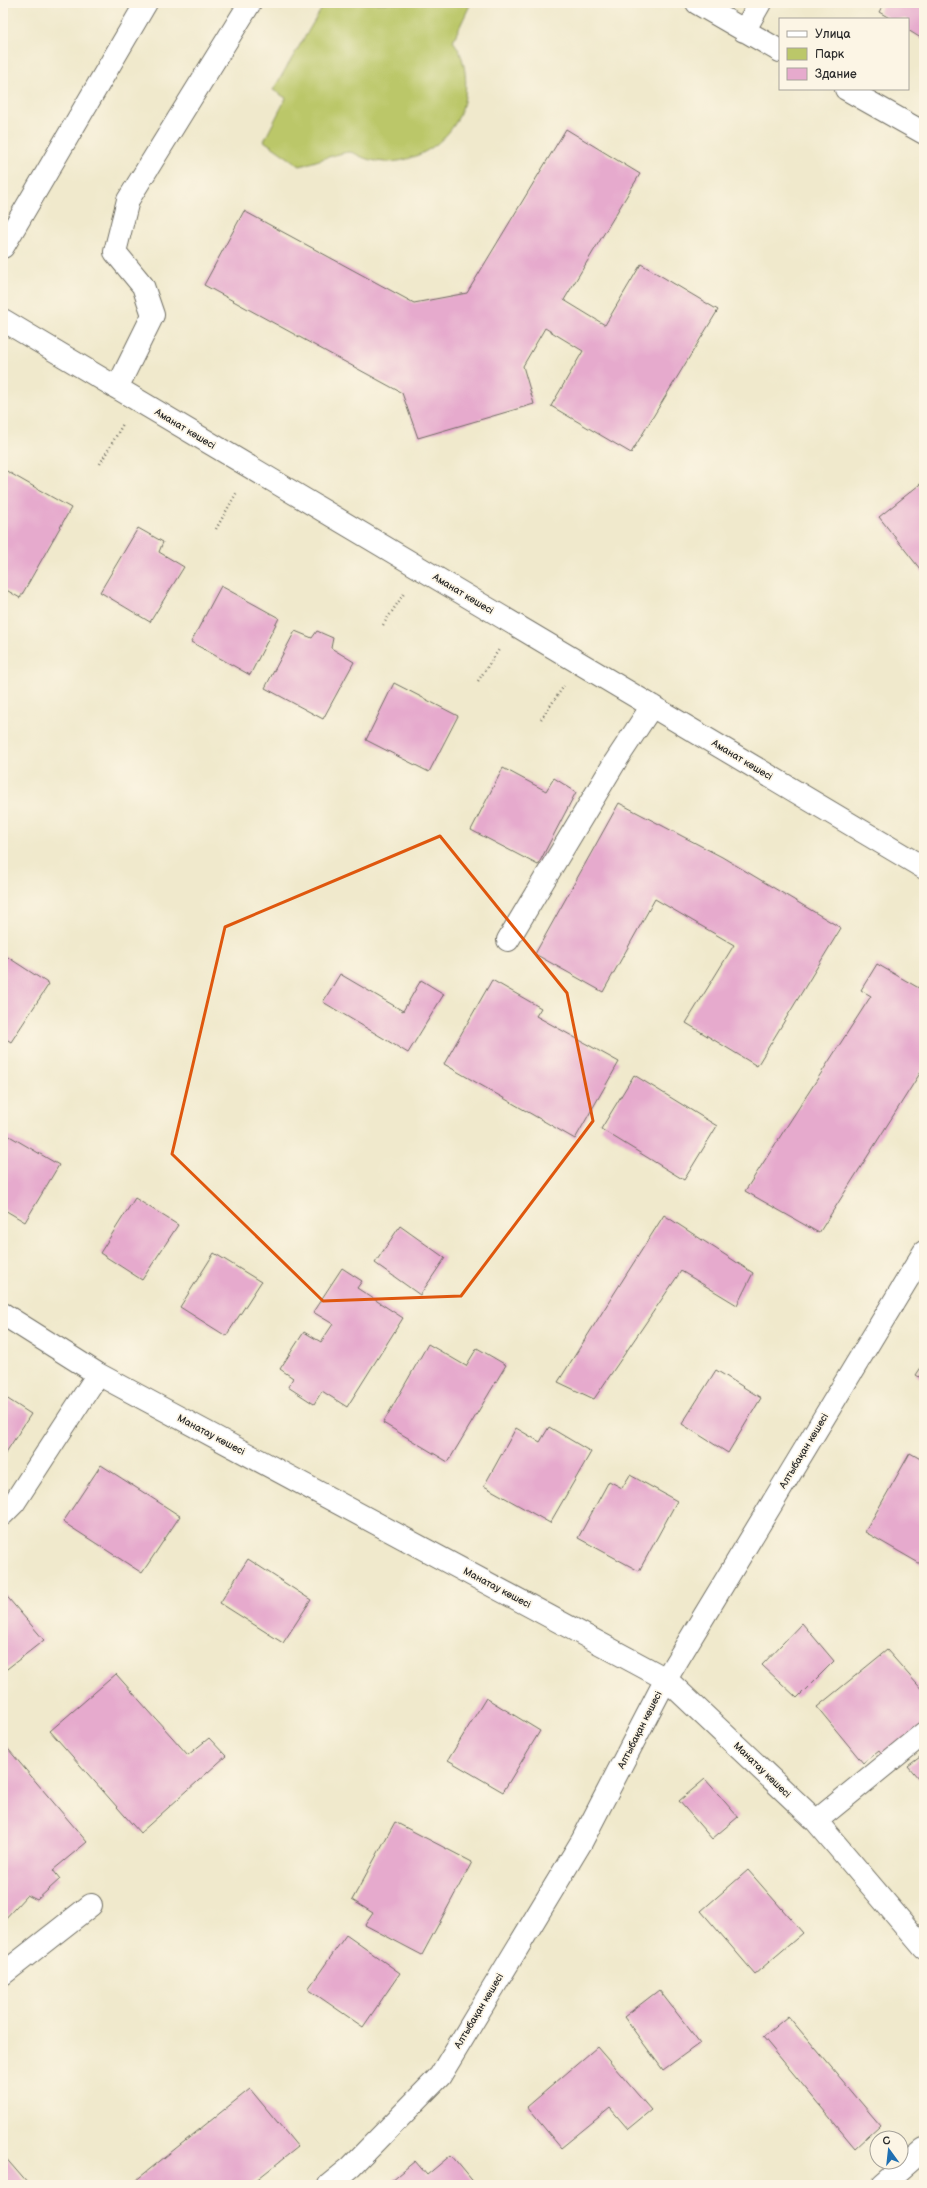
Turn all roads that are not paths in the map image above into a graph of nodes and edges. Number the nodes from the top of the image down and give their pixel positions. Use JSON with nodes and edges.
{"nodes":[{"id":1,"x":146,"y":3,"type":"edge"},
{"id":2,"x":250,"y":3,"type":"edge"},
{"id":3,"x":697,"y":3,"type":"edge"},
{"id":4,"x":760,"y":3,"type":"edge"},
{"id":5,"x":744,"y":31,"type":"junction"},
{"id":6,"x":779,"y":50,"type":"edge"},
{"id":7,"x":848,"y":90,"type":"edge"},
{"id":8,"x":924,"y":133,"type":"edge"},
{"id":9,"x":3,"y":247,"type":"edge"},
{"id":10,"x":3,"y":320,"type":"edge"},
{"id":11,"x":117,"y":388,"type":"junction"},
{"id":12,"x":652,"y":706,"type":"junction"},
{"id":13,"x":924,"y":868,"type":"edge"},
{"id":14,"x":508,"y":940,"type":"dead end"},
{"id":15,"x":924,"y":1252,"type":"edge"},
{"id":16,"x":3,"y":1314,"type":"edge"},
{"id":17,"x":98,"y":1374,"type":"junction"},
{"id":18,"x":3,"y":1514,"type":"edge"},
{"id":19,"x":666,"y":1679,"type":"junction"},
{"id":20,"x":924,"y":1733,"type":"edge"},
{"id":21,"x":816,"y":1822,"type":"junction"},
{"id":22,"x":91,"y":1905,"type":"dead end"},
{"id":23,"x":924,"y":1948,"type":"edge"},
{"id":24,"x":3,"y":1974,"type":"edge"},
{"id":25,"x":924,"y":2149,"type":"edge"},
{"id":26,"x":329,"y":2185,"type":"edge"},
{"id":27,"x":883,"y":2185,"type":"edge"}],
"edges":[{"from":1,"to":9,"type":"street"},
{"from":2,"to":11,"type":"street"},
{"from":3,"to":5,"type":"street"},
{"from":4,"to":5,"type":"street"},
{"from":5,"to":6,"type":"street"},
{"from":7,"to":8,"type":"street"},
{"from":10,"to":11,"type":"street","name":"Аманат көшесі"},
{"from":11,"to":12,"type":"street","name":"Аманат көшесі"},
{"from":12,"to":13,"type":"street","name":"Аманат көшесі"},
{"from":12,"to":14,"type":"street"},
{"from":15,"to":19,"type":"street","name":"Алтыбақан көшесі"},
{"from":16,"to":17,"type":"street","name":"Манатау көшесі"},
{"from":17,"to":18,"type":"street"},
{"from":17,"to":19,"type":"street","name":"Манатау көшесі"},
{"from":19,"to":21,"type":"street","name":"Манатау көшесі"},
{"from":19,"to":26,"type":"street","name":"Алтыбақан көшесі"},
{"from":20,"to":21,"type":"street"},
{"from":21,"to":23,"type":"street","name":"Манатау көшесі"},
{"from":22,"to":24,"type":"street"},
{"from":25,"to":27,"type":"street"}]}
